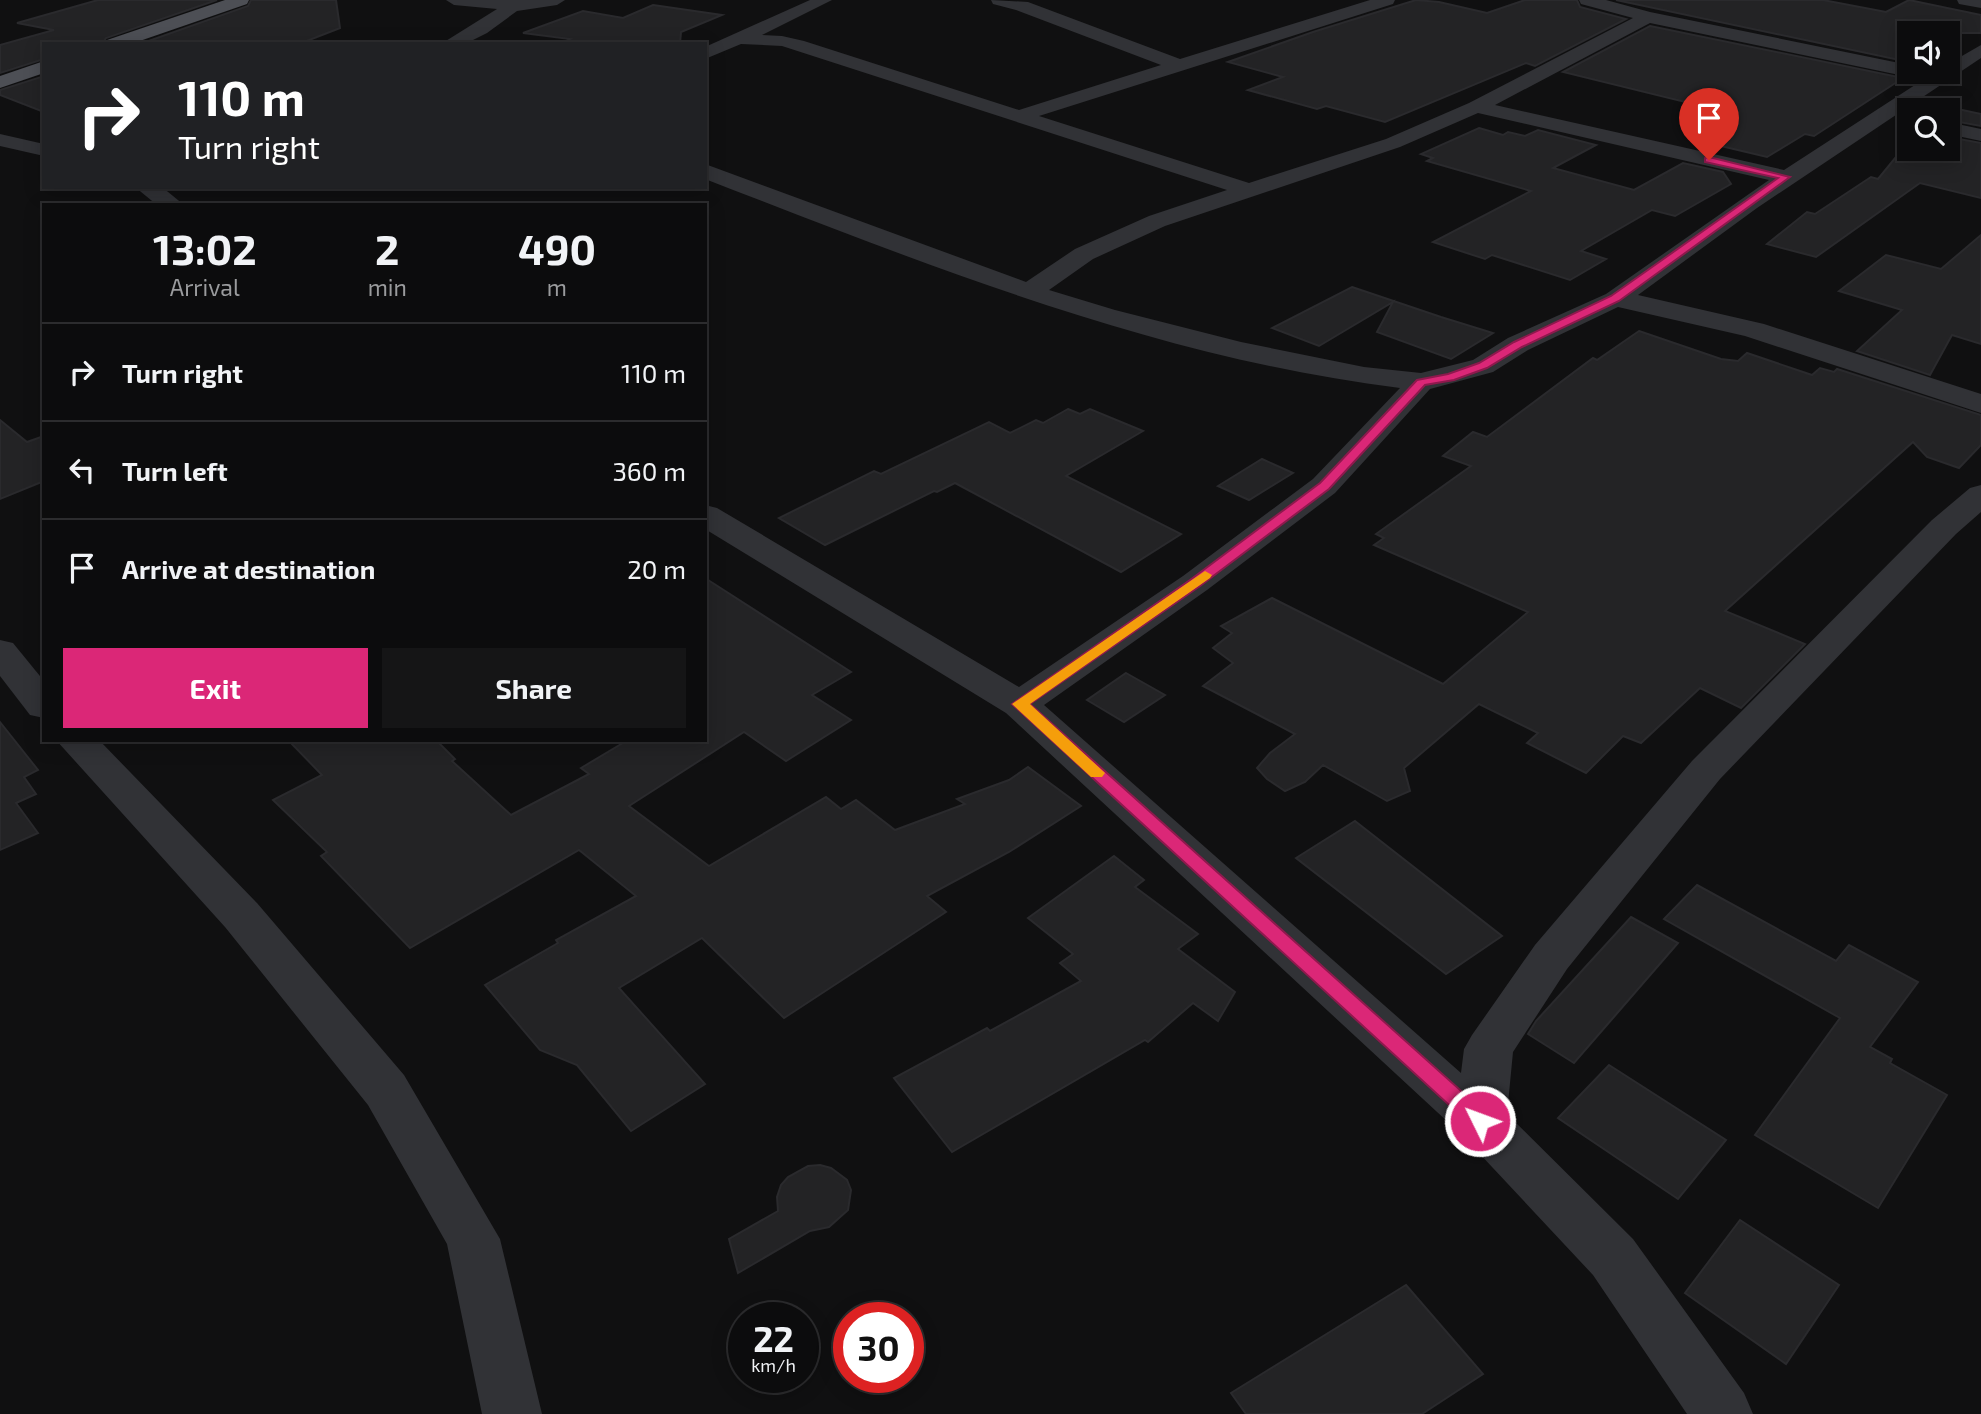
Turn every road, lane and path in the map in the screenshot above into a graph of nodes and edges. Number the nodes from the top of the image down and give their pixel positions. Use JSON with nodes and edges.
{"nodes":[{"id":1,"x":242,"y":0,"type":"edge"},
{"id":2,"x":454,"y":0,"type":"edge"},
{"id":3,"x":557,"y":0,"type":"edge"},
{"id":4,"x":824,"y":0,"type":"edge"},
{"id":5,"x":999,"y":0,"type":"edge"},
{"id":6,"x":1387,"y":0,"type":"edge"},
{"id":7,"x":1587,"y":0,"type":"edge"},
{"id":8,"x":1965,"y":0,"type":"edge"},
{"id":9,"x":1981,"y":3,"type":"edge"},
{"id":10,"x":1321,"y":4,"type":"dead end"},
{"id":11,"x":512,"y":7,"type":"junction"},
{"id":12,"x":1346,"y":13,"type":"junction"},
{"id":13,"x":1648,"y":17,"type":"junction"},
{"id":14,"x":738,"y":39,"type":"junction"},
{"id":15,"x":119,"y":42,"type":"edge"},
{"id":16,"x":454,"y":42,"type":"edge"},
{"id":17,"x":1981,"y":50,"type":"edge"},
{"id":18,"x":707,"y":53,"type":"edge"},
{"id":19,"x":1960,"y":63,"type":"edge"},
{"id":20,"x":1181,"y":66,"type":"junction"},
{"id":21,"x":42,"y":68,"type":"edge"},
{"id":22,"x":1897,"y":68,"type":"edge"},
{"id":23,"x":0,"y":82,"type":"edge"},
{"id":24,"x":1928,"y":84,"type":"edge"},
{"id":25,"x":1476,"y":107,"type":"junction"},
{"id":26,"x":1881,"y":114,"type":"junction"},
{"id":27,"x":1019,"y":116,"type":"junction"},
{"id":28,"x":1897,"y":117,"type":"edge"},
{"id":29,"x":1960,"y":131,"type":"edge"},
{"id":30,"x":1981,"y":135,"type":"edge"},
{"id":31,"x":0,"y":141,"type":"edge"},
{"id":32,"x":42,"y":150,"type":"edge"},
{"id":33,"x":707,"y":172,"type":"edge"},
{"id":34,"x":1786,"y":177,"type":"junction"},
{"id":35,"x":149,"y":189,"type":"edge"},
{"id":36,"x":1248,"y":190,"type":"junction"},
{"id":37,"x":170,"y":203,"type":"edge"},
{"id":38,"x":1029,"y":292,"type":"junction"},
{"id":39,"x":1615,"y":299,"type":"junction"},
{"id":40,"x":1421,"y":382,"type":"junction"},
{"id":41,"x":1981,"y":404,"type":"edge"},
{"id":42,"x":1981,"y":495,"type":"edge"},
{"id":43,"x":707,"y":516,"type":"edge"},
{"id":44,"x":0,"y":651,"type":"edge"},
{"id":45,"x":42,"y":704,"type":"edge"},
{"id":46,"x":1020,"y":704,"type":"junction"},
{"id":47,"x":77,"y":742,"type":"edge"},
{"id":48,"x":1480,"y":1121,"type":"junction"},
{"id":49,"x":512,"y":1414,"type":"edge"},
{"id":50,"x":1723,"y":1414,"type":"edge"}],
"edges":[{"from":1,"to":15,"type":"main road"},
{"from":2,"to":11,"type":"street"},
{"from":3,"to":11,"type":"street"},
{"from":4,"to":14,"type":"street"},
{"from":5,"to":20,"type":"street"},
{"from":6,"to":12,"type":"street"},
{"from":7,"to":13,"type":"street"},
{"from":8,"to":9,"type":"street"},
{"from":10,"to":12,"type":"street"},
{"from":11,"to":16,"type":"street"},
{"from":12,"to":20,"type":"street"},
{"from":13,"to":22,"type":"street"},
{"from":13,"to":25,"type":"street"},
{"from":14,"to":18,"type":"street"},
{"from":14,"to":27,"type":"street"},
{"from":17,"to":19,"type":"street"},
{"from":20,"to":27,"type":"street"},
{"from":21,"to":23,"type":"main road"},
{"from":24,"to":26,"type":"street"},
{"from":25,"to":34,"type":"street"},
{"from":25,"to":36,"type":"street"},
{"from":26,"to":28,"type":"street"},
{"from":26,"to":34,"type":"street"},
{"from":27,"to":36,"type":"street"},
{"from":29,"to":30,"type":"street"},
{"from":31,"to":32,"type":"street"},
{"from":33,"to":38,"type":"street"},
{"from":34,"to":39,"type":"street"},
{"from":35,"to":37,"type":"street"},
{"from":36,"to":38,"type":"street"},
{"from":38,"to":40,"type":"street"},
{"from":39,"to":40,"type":"street"},
{"from":39,"to":41,"type":"street"},
{"from":40,"to":46,"type":"street"},
{"from":42,"to":48,"type":"street"},
{"from":43,"to":46,"type":"street"},
{"from":44,"to":45,"type":"street"},
{"from":46,"to":48,"type":"street"},
{"from":47,"to":49,"type":"street"},
{"from":48,"to":50,"type":"street"}]}
